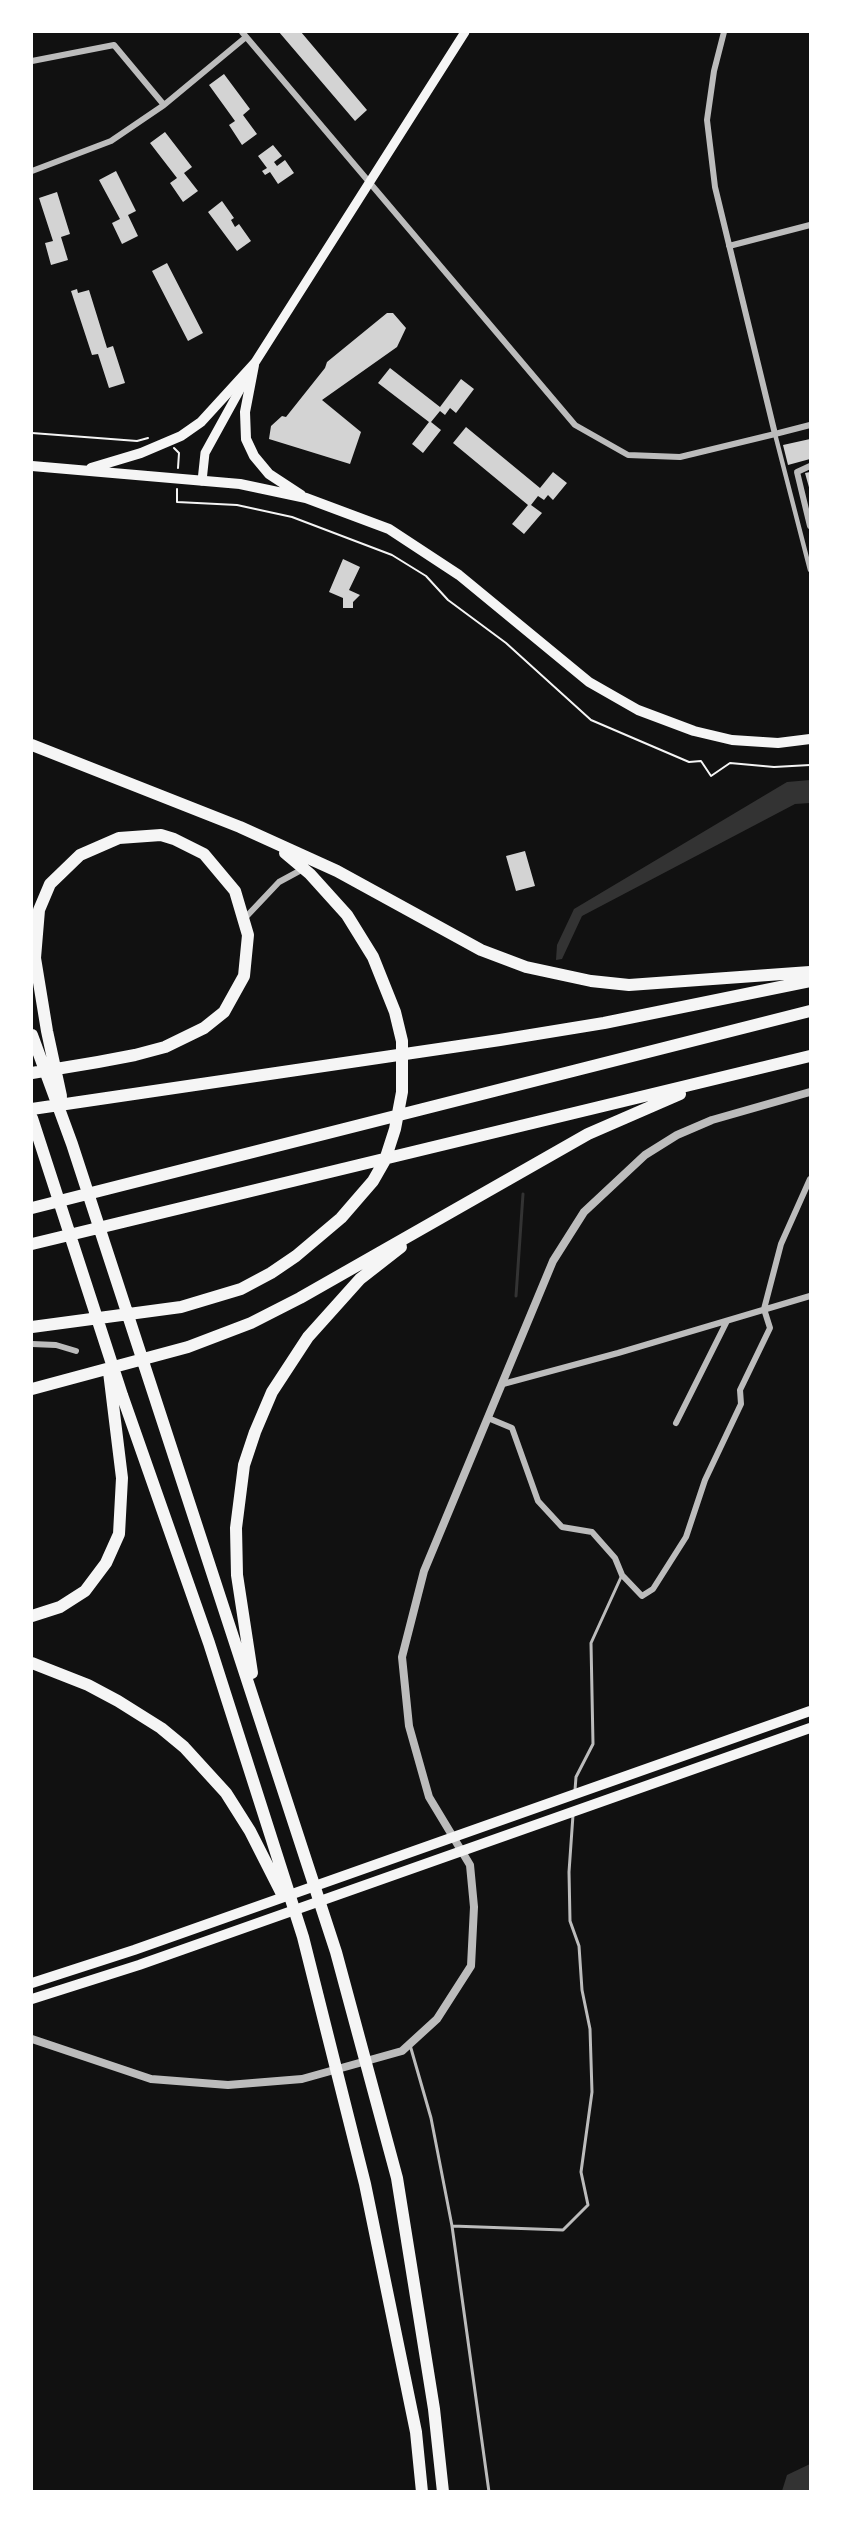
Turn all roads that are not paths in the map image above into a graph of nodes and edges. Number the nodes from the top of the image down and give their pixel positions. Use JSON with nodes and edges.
{"nodes":[{"id":1,"x":465,"y":32,"type":"edge"},
{"id":2,"x":724,"y":32,"type":"edge"},
{"id":3,"x":244,"y":34,"type":"edge"},
{"id":4,"x":32,"y":61,"type":"edge"},
{"id":5,"x":164,"y":105,"type":"junction"},
{"id":6,"x":32,"y":171,"type":"edge"},
{"id":7,"x":810,"y":225,"type":"edge"},
{"id":8,"x":729,"y":246,"type":"junction"},
{"id":9,"x":254,"y":364,"type":"junction"},
{"id":10,"x":810,"y":425,"type":"edge"},
{"id":11,"x":775,"y":434,"type":"junction"},
{"id":12,"x":32,"y":466,"type":"edge"},
{"id":13,"x":810,"y":466,"type":"edge"},
{"id":14,"x":82,"y":470,"type":"junction"},
{"id":15,"x":202,"y":481,"type":"junction"},
{"id":16,"x":306,"y":498,"type":"junction"},
{"id":17,"x":810,"y":526,"type":"edge"},
{"id":18,"x":810,"y":570,"type":"edge"},
{"id":19,"x":810,"y":739,"type":"edge"},
{"id":20,"x":32,"y":745,"type":"edge"},
{"id":21,"x":240,"y":827,"type":"junction"},
{"id":22,"x":304,"y":868,"type":"junction"},
{"id":23,"x":245,"y":918,"type":"junction"},
{"id":24,"x":810,"y":972,"type":"edge"},
{"id":25,"x":810,"y":981,"type":"edge"},
{"id":26,"x":810,"y":1011,"type":"edge"},
{"id":27,"x":32,"y":1035,"type":"edge"},
{"id":28,"x":810,"y":1056,"type":"edge"},
{"id":29,"x":752,"y":1070,"type":"junction"},
{"id":30,"x":32,"y":1073,"type":"edge"},
{"id":31,"x":810,"y":1092,"type":"edge"},
{"id":32,"x":32,"y":1108,"type":"edge"},
{"id":33,"x":32,"y":1118,"type":"edge"},
{"id":34,"x":72,"y":1144,"type":"junction"},
{"id":35,"x":810,"y":1179,"type":"edge"},
{"id":36,"x":32,"y":1208,"type":"edge"},
{"id":37,"x":457,"y":1208,"type":"junction"},
{"id":38,"x":32,"y":1244,"type":"edge"},
{"id":39,"x":810,"y":1296,"type":"edge"},
{"id":40,"x":764,"y":1309,"type":"junction"},
{"id":41,"x":727,"y":1321,"type":"junction"},
{"id":42,"x":102,"y":1326,"type":"junction"},
{"id":43,"x":32,"y":1327,"type":"edge"},
{"id":44,"x":32,"y":1344,"type":"edge"},
{"id":45,"x":76,"y":1351,"type":"dead end"},
{"id":46,"x":502,"y":1384,"type":"junction"},
{"id":47,"x":32,"y":1389,"type":"edge"},
{"id":48,"x":488,"y":1418,"type":"junction"},
{"id":49,"x":676,"y":1423,"type":"dead end"},
{"id":50,"x":622,"y":1575,"type":"junction"},
{"id":51,"x":32,"y":1616,"type":"edge"},
{"id":52,"x":32,"y":1663,"type":"edge"},
{"id":53,"x":810,"y":1711,"type":"edge"},
{"id":54,"x":260,"y":1715,"type":"junction"},
{"id":55,"x":810,"y":1728,"type":"edge"},
{"id":56,"x":303,"y":1937,"type":"junction"},
{"id":57,"x":32,"y":1983,"type":"edge"},
{"id":58,"x":32,"y":1999,"type":"edge"},
{"id":59,"x":32,"y":2039,"type":"edge"},
{"id":60,"x":410,"y":2044,"type":"junction"},
{"id":61,"x":452,"y":2226,"type":"junction"},
{"id":62,"x":422,"y":2492,"type":"edge"},
{"id":63,"x":443,"y":2492,"type":"edge"},
{"id":64,"x":489,"y":2492,"type":"edge"}],
"edges":[{"from":1,"to":9,"type":"main road"},
{"from":2,"to":8,"type":"street"},
{"from":3,"to":5,"type":"street"},
{"from":3,"to":11,"type":"street"},
{"from":4,"to":5,"type":"street"},
{"from":5,"to":6,"type":"street"},
{"from":7,"to":8,"type":"street"},
{"from":8,"to":11,"type":"street"},
{"from":9,"to":14,"type":"main road"},
{"from":9,"to":15,"type":"main road"},
{"from":9,"to":16,"type":"main road"},
{"from":10,"to":11,"type":"street"},
{"from":11,"to":18,"type":"street"},
{"from":12,"to":14,"type":"main road"},
{"from":13,"to":17,"type":"street"},
{"from":14,"to":15,"type":"main road"},
{"from":15,"to":16,"type":"main road"},
{"from":16,"to":19,"type":"main road"},
{"from":20,"to":21,"type":"highway"},
{"from":21,"to":22,"type":"highway"},
{"from":21,"to":24,"type":"highway"},
{"from":22,"to":23,"type":"street"},
{"from":22,"to":43,"type":"highway"},
{"from":23,"to":30,"type":"highway"},
{"from":23,"to":34,"type":"highway"},
{"from":25,"to":32,"type":"highway"},
{"from":26,"to":36,"type":"highway"},
{"from":27,"to":34,"type":"highway"},
{"from":28,"to":29,"type":"highway"},
{"from":29,"to":37,"type":"highway"},
{"from":29,"to":38,"type":"highway"},
{"from":31,"to":46,"type":"street"},
{"from":33,"to":42,"type":"highway"},
{"from":34,"to":54,"type":"highway"},
{"from":35,"to":40,"type":"street"},
{"from":37,"to":47,"type":"highway"},
{"from":37,"to":54,"type":"highway"},
{"from":39,"to":40,"type":"street"},
{"from":40,"to":41,"type":"street"},
{"from":40,"to":50,"type":"street"},
{"from":41,"to":46,"type":"street"},
{"from":41,"to":49,"type":"street"},
{"from":42,"to":51,"type":"highway"},
{"from":42,"to":56,"type":"highway"},
{"from":44,"to":45,"type":"street"},
{"from":46,"to":48,"type":"street"},
{"from":48,"to":50,"type":"street"},
{"from":48,"to":60,"type":"street"},
{"from":50,"to":61,"type":"lane"},
{"from":52,"to":56,"type":"highway"},
{"from":53,"to":57,"type":"main road"},
{"from":54,"to":63,"type":"highway"},
{"from":55,"to":58,"type":"main road"},
{"from":56,"to":62,"type":"highway"},
{"from":59,"to":60,"type":"street"},
{"from":60,"to":61,"type":"lane"},
{"from":61,"to":64,"type":"lane"}]}
